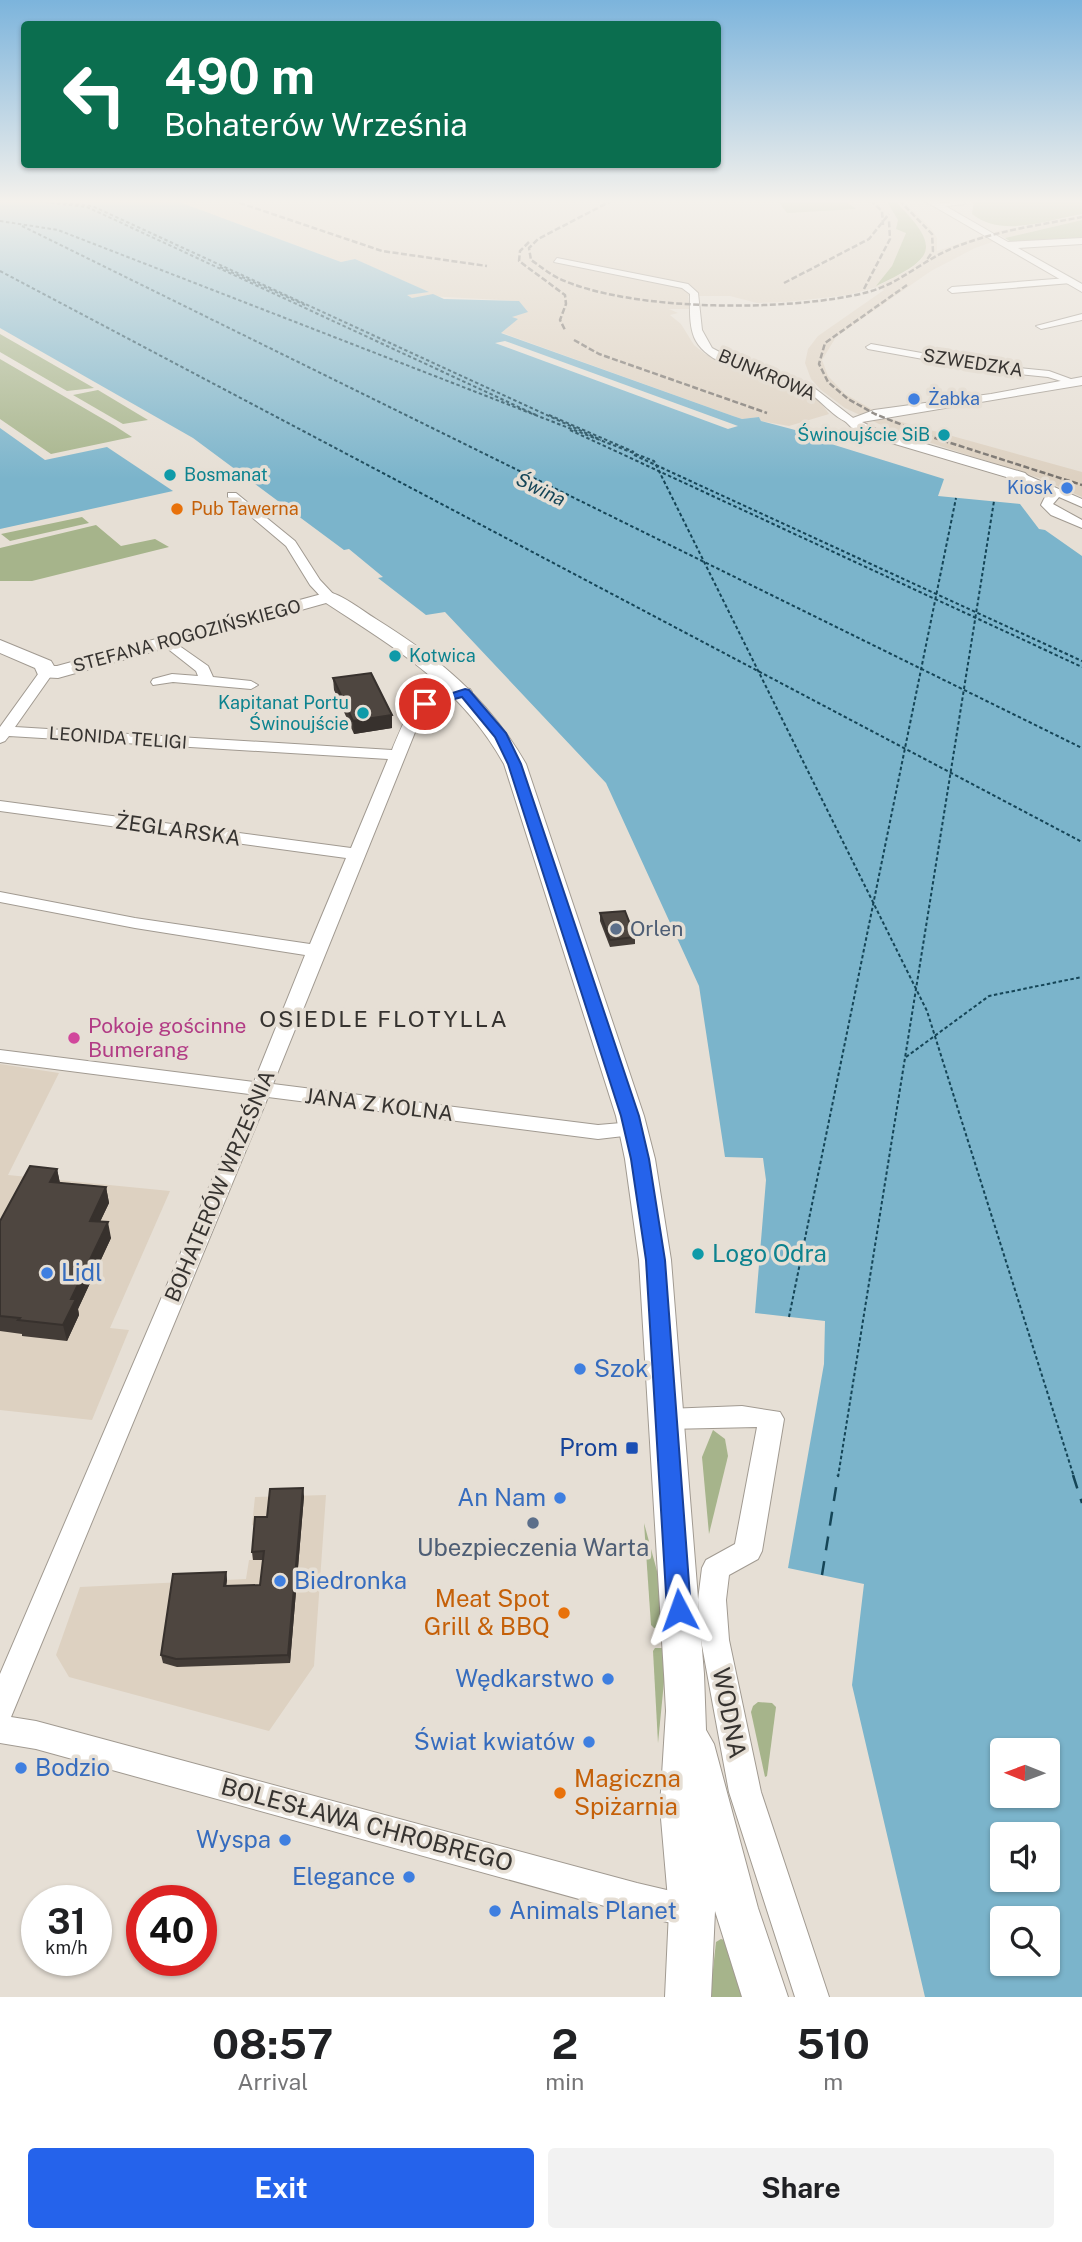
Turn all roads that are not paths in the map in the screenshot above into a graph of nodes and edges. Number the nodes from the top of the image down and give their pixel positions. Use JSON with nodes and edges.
{"nodes":[{"id":1,"x":694,"y":293,"type":"edge"},
{"id":2,"x":1082,"y":317,"type":"edge"},
{"id":3,"x":1041,"y":326,"type":"dead end"},
{"id":4,"x":871,"y":347,"type":"dead end"},
{"id":5,"x":1078,"y":382,"type":"edge"},
{"id":6,"x":852,"y":421,"type":"junction"},
{"id":7,"x":1020,"y":476,"type":"joint"},
{"id":8,"x":1060,"y":492,"type":"junction"},
{"id":9,"x":232,"y":495,"type":"dead end"},
{"id":10,"x":1082,"y":503,"type":"edge"},
{"id":11,"x":1082,"y":524,"type":"edge"},
{"id":12,"x":328,"y":597,"type":"junction"},
{"id":13,"x":168,"y":642,"type":"junction"},
{"id":14,"x":0,"y":646,"type":"edge"},
{"id":15,"x":46,"y":673,"type":"junction"},
{"id":16,"x":207,"y":681,"type":"junction"},
{"id":17,"x":158,"y":682,"type":"dead end"},
{"id":18,"x":251,"y":685,"type":"dead end"},
{"id":19,"x":465,"y":692,"type":"junction"},
{"id":20,"x":3,"y":735,"type":"edge"},
{"id":21,"x":398,"y":755,"type":"junction"},
{"id":22,"x":0,"y":806,"type":"edge"},
{"id":23,"x":357,"y":854,"type":"junction"},
{"id":24,"x":0,"y":897,"type":"edge"},
{"id":25,"x":316,"y":951,"type":"junction"},
{"id":26,"x":0,"y":1056,"type":"edge"},
{"id":27,"x":260,"y":1090,"type":"junction"},
{"id":28,"x":634,"y":1129,"type":"junction"},
{"id":29,"x":757,"y":1417,"type":"joint"},
{"id":30,"x":667,"y":1419,"type":"junction"},
{"id":31,"x":0,"y":1709,"type":"edge"},
{"id":32,"x":686,"y":1711,"type":"junction"},
{"id":33,"x":0,"y":1729,"type":"edge"},
{"id":34,"x":736,"y":1908,"type":"junction"},
{"id":35,"x":692,"y":1910,"type":"junction"},
{"id":36,"x":688,"y":1997,"type":"edge"},
{"id":37,"x":765,"y":1997,"type":"edge"},
{"id":38,"x":812,"y":1997,"type":"edge"}],
"edges":[{"from":1,"to":6,"type":"street","name":"BUNKROWA"},
{"from":2,"to":3,"type":"street"},
{"from":4,"to":5,"type":"street","name":"SZWEDZKA"},
{"from":5,"to":6,"type":"street"},
{"from":6,"to":7,"type":"street"},
{"from":7,"to":8,"type":"street"},
{"from":8,"to":10,"type":"street"},
{"from":8,"to":11,"type":"street"},
{"from":9,"to":12,"type":"street"},
{"from":12,"to":13,"type":"street","name":"STEFANA ROGOZIŃSKIEGO"},
{"from":12,"to":19,"type":"street"},
{"from":13,"to":15,"type":"street","name":"STEFANA ROGOZIŃSKIEGO"},
{"from":13,"to":16,"type":"street"},
{"from":14,"to":15,"type":"street"},
{"from":15,"to":20,"type":"street"},
{"from":16,"to":17,"type":"street"},
{"from":16,"to":18,"type":"street"},
{"from":19,"to":21,"type":"street","name":"BOHATERÓW WRZEŚNIA"},
{"from":19,"to":28,"type":"street"},
{"from":20,"to":21,"type":"street","name":"LEONIDA TELIGI"},
{"from":21,"to":23,"type":"street","name":"BOHATERÓW WRZEŚNIA"},
{"from":22,"to":23,"type":"street","name":"ŻEGLARSKA"},
{"from":23,"to":25,"type":"street","name":"BOHATERÓW WRZEŚNIA"},
{"from":24,"to":25,"type":"street"},
{"from":25,"to":27,"type":"street","name":"BOHATERÓW WRZEŚNIA"},
{"from":26,"to":27,"type":"street","name":"JANA Z KOLNA"},
{"from":27,"to":28,"type":"street","name":"JANA Z KOLNA"},
{"from":27,"to":31,"type":"street","name":"BOHATERÓW WRZEŚNIA"},
{"from":28,"to":30,"type":"street"},
{"from":29,"to":30,"type":"street","name":"WODNA"},
{"from":29,"to":38,"type":"street","name":"WODNA"},
{"from":30,"to":32,"type":"street"},
{"from":32,"to":34,"type":"street"},
{"from":32,"to":35,"type":"street"},
{"from":33,"to":35,"type":"street","name":"BOLESŁAWA CHROBREGO"},
{"from":34,"to":35,"type":"street","name":"BOLESŁAWA CHROBREGO"},
{"from":34,"to":37,"type":"street"},
{"from":35,"to":36,"type":"street"}]}
